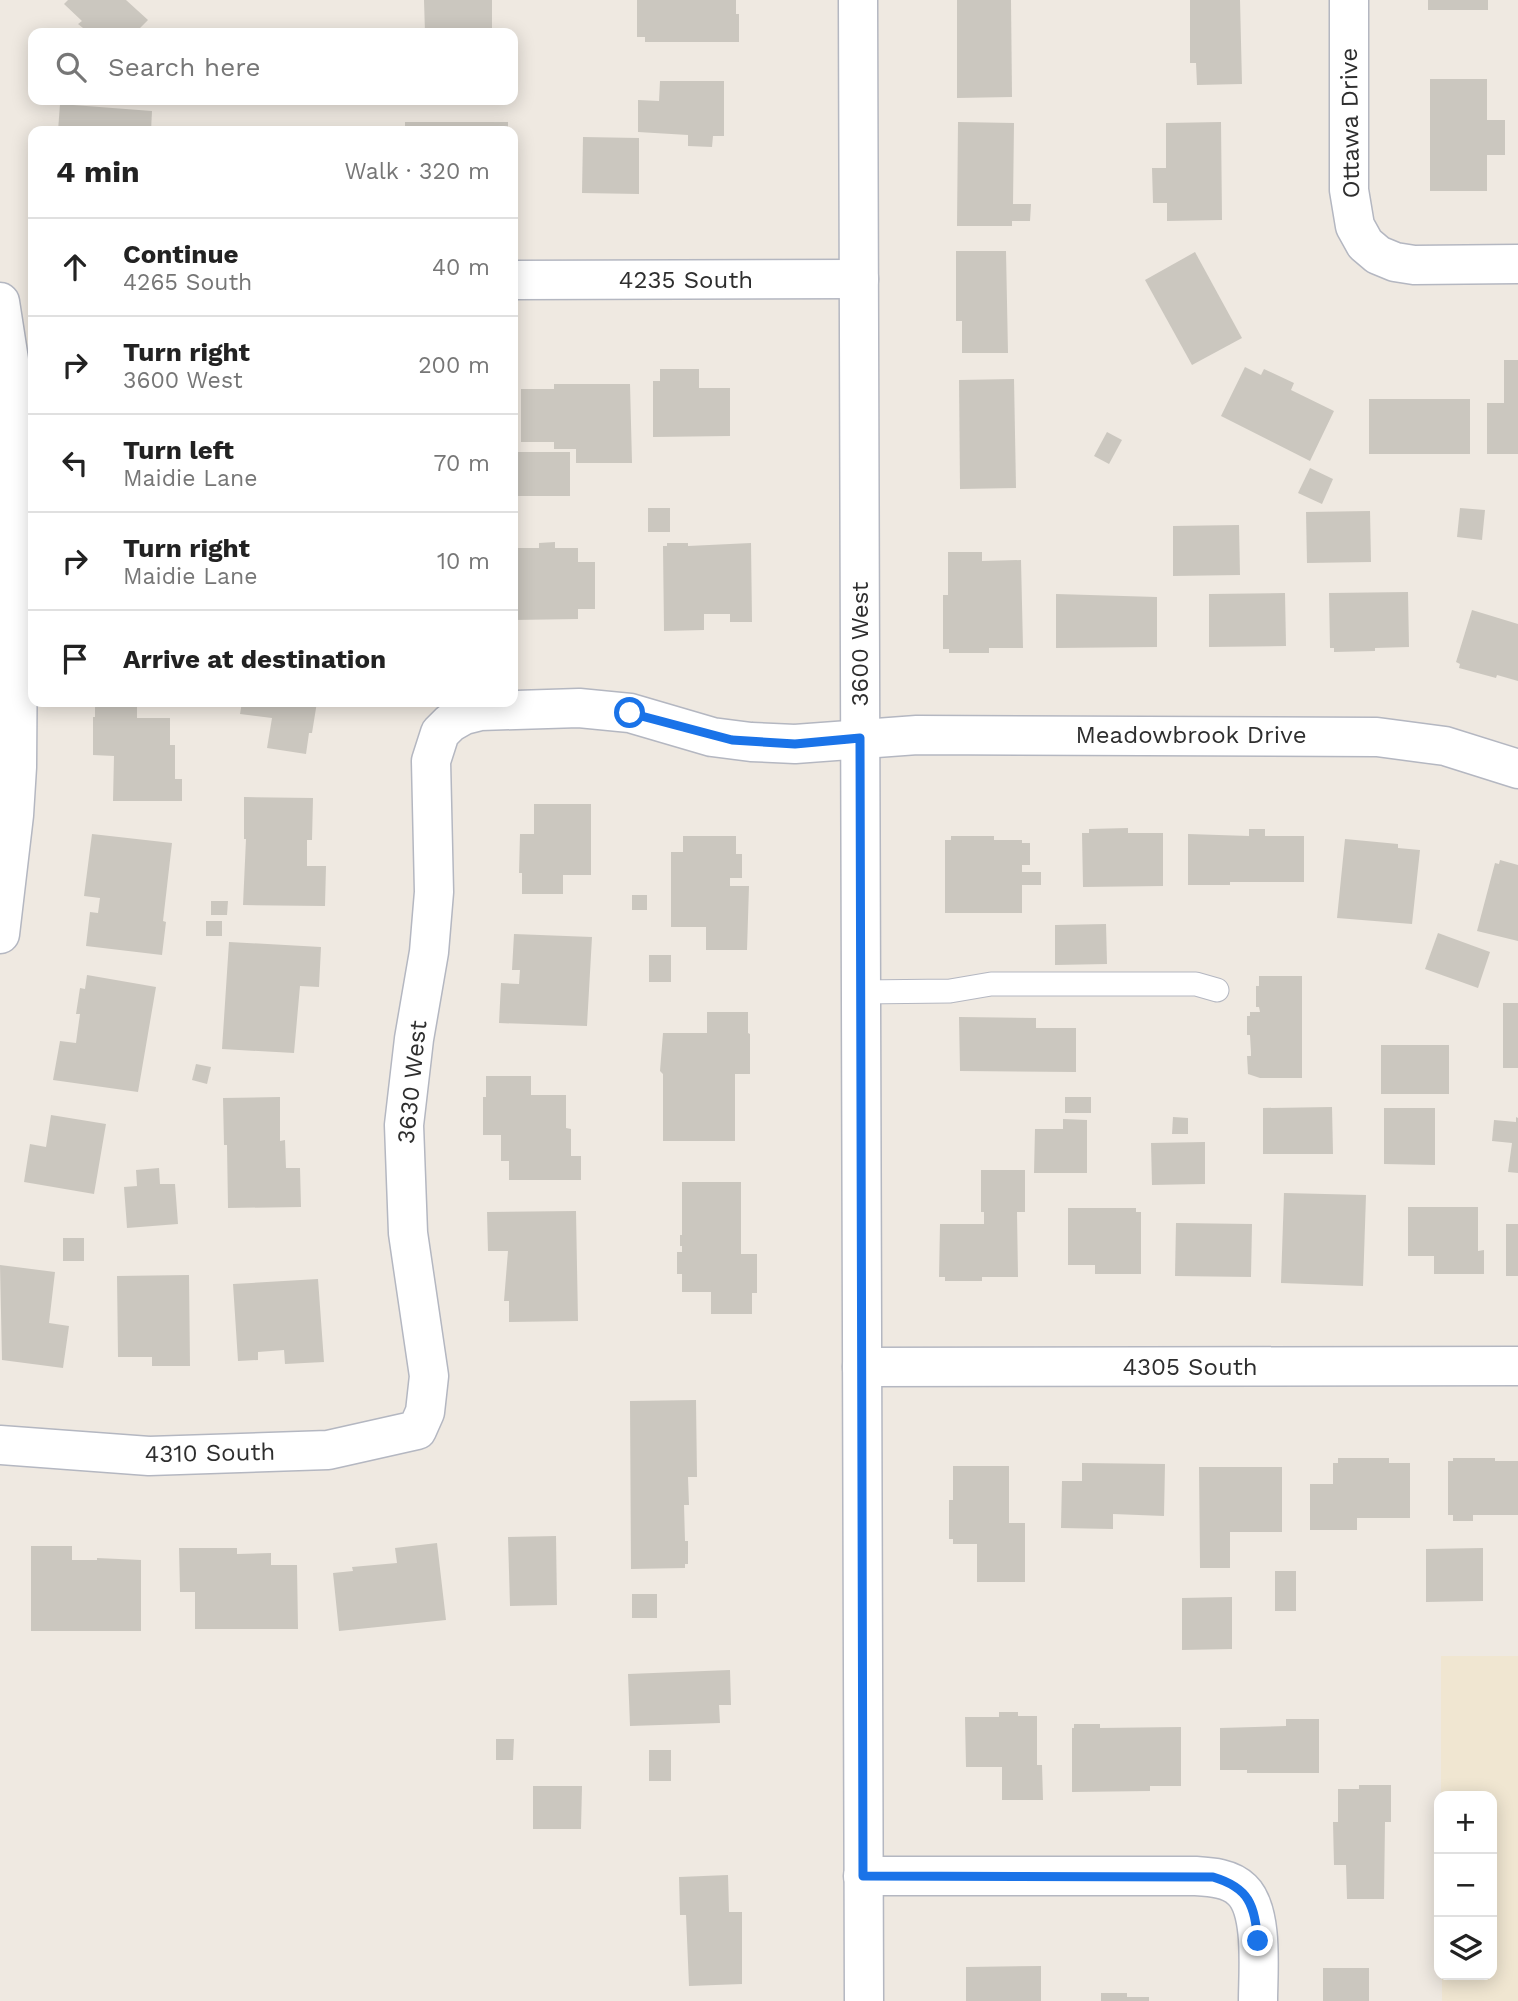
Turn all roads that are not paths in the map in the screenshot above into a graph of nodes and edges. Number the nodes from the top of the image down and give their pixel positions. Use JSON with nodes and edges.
{"nodes":[{"id":1,"x":858,"y":0,"type":"edge"},
{"id":2,"x":1349,"y":0,"type":"edge"},
{"id":3,"x":1518,"y":264,"type":"edge"},
{"id":4,"x":859,"y":279,"type":"junction"},
{"id":5,"x":518,"y":280,"type":"edge"},
{"id":6,"x":12,"y":306,"type":"edge"},
{"id":7,"x":440,"y":733,"type":"joint"},
{"id":8,"x":860,"y":738,"type":"junction"},
{"id":9,"x":1518,"y":769,"type":"edge"},
{"id":10,"x":0,"y":933,"type":"edge"},
{"id":11,"x":1217,"y":990,"type":"dead end"},
{"id":12,"x":861,"y":992,"type":"junction"},
{"id":13,"x":1518,"y":1366,"type":"edge"},
{"id":14,"x":862,"y":1367,"type":"junction"},
{"id":15,"x":417,"y":1430,"type":"joint"},
{"id":16,"x":0,"y":1445,"type":"edge"},
{"id":17,"x":863,"y":1876,"type":"junction"},
{"id":18,"x":864,"y":2001,"type":"edge"},
{"id":19,"x":1258,"y":2001,"type":"edge"}],
"edges":[{"from":1,"to":4,"type":"street","name":"3600 West"},
{"from":2,"to":3,"type":"street","name":"Ottawa Drive"},
{"from":4,"to":5,"type":"street","name":"4235 South"},
{"from":4,"to":8,"type":"street","name":"3600 West"},
{"from":6,"to":10,"type":"street"},
{"from":7,"to":8,"type":"street","name":"Meadowbrook Drive"},
{"from":7,"to":15,"type":"street","name":"3630 West"},
{"from":8,"to":9,"type":"street","name":"Meadowbrook Drive"},
{"from":8,"to":12,"type":"street","name":"3600 West"},
{"from":11,"to":12,"type":"lane"},
{"from":12,"to":14,"type":"street","name":"3600 West"},
{"from":13,"to":14,"type":"street","name":"4305 South"},
{"from":14,"to":17,"type":"street","name":"3600 West"},
{"from":15,"to":16,"type":"street","name":"4310 South"},
{"from":17,"to":18,"type":"street","name":"3600 West"},
{"from":17,"to":19,"type":"street"}]}
